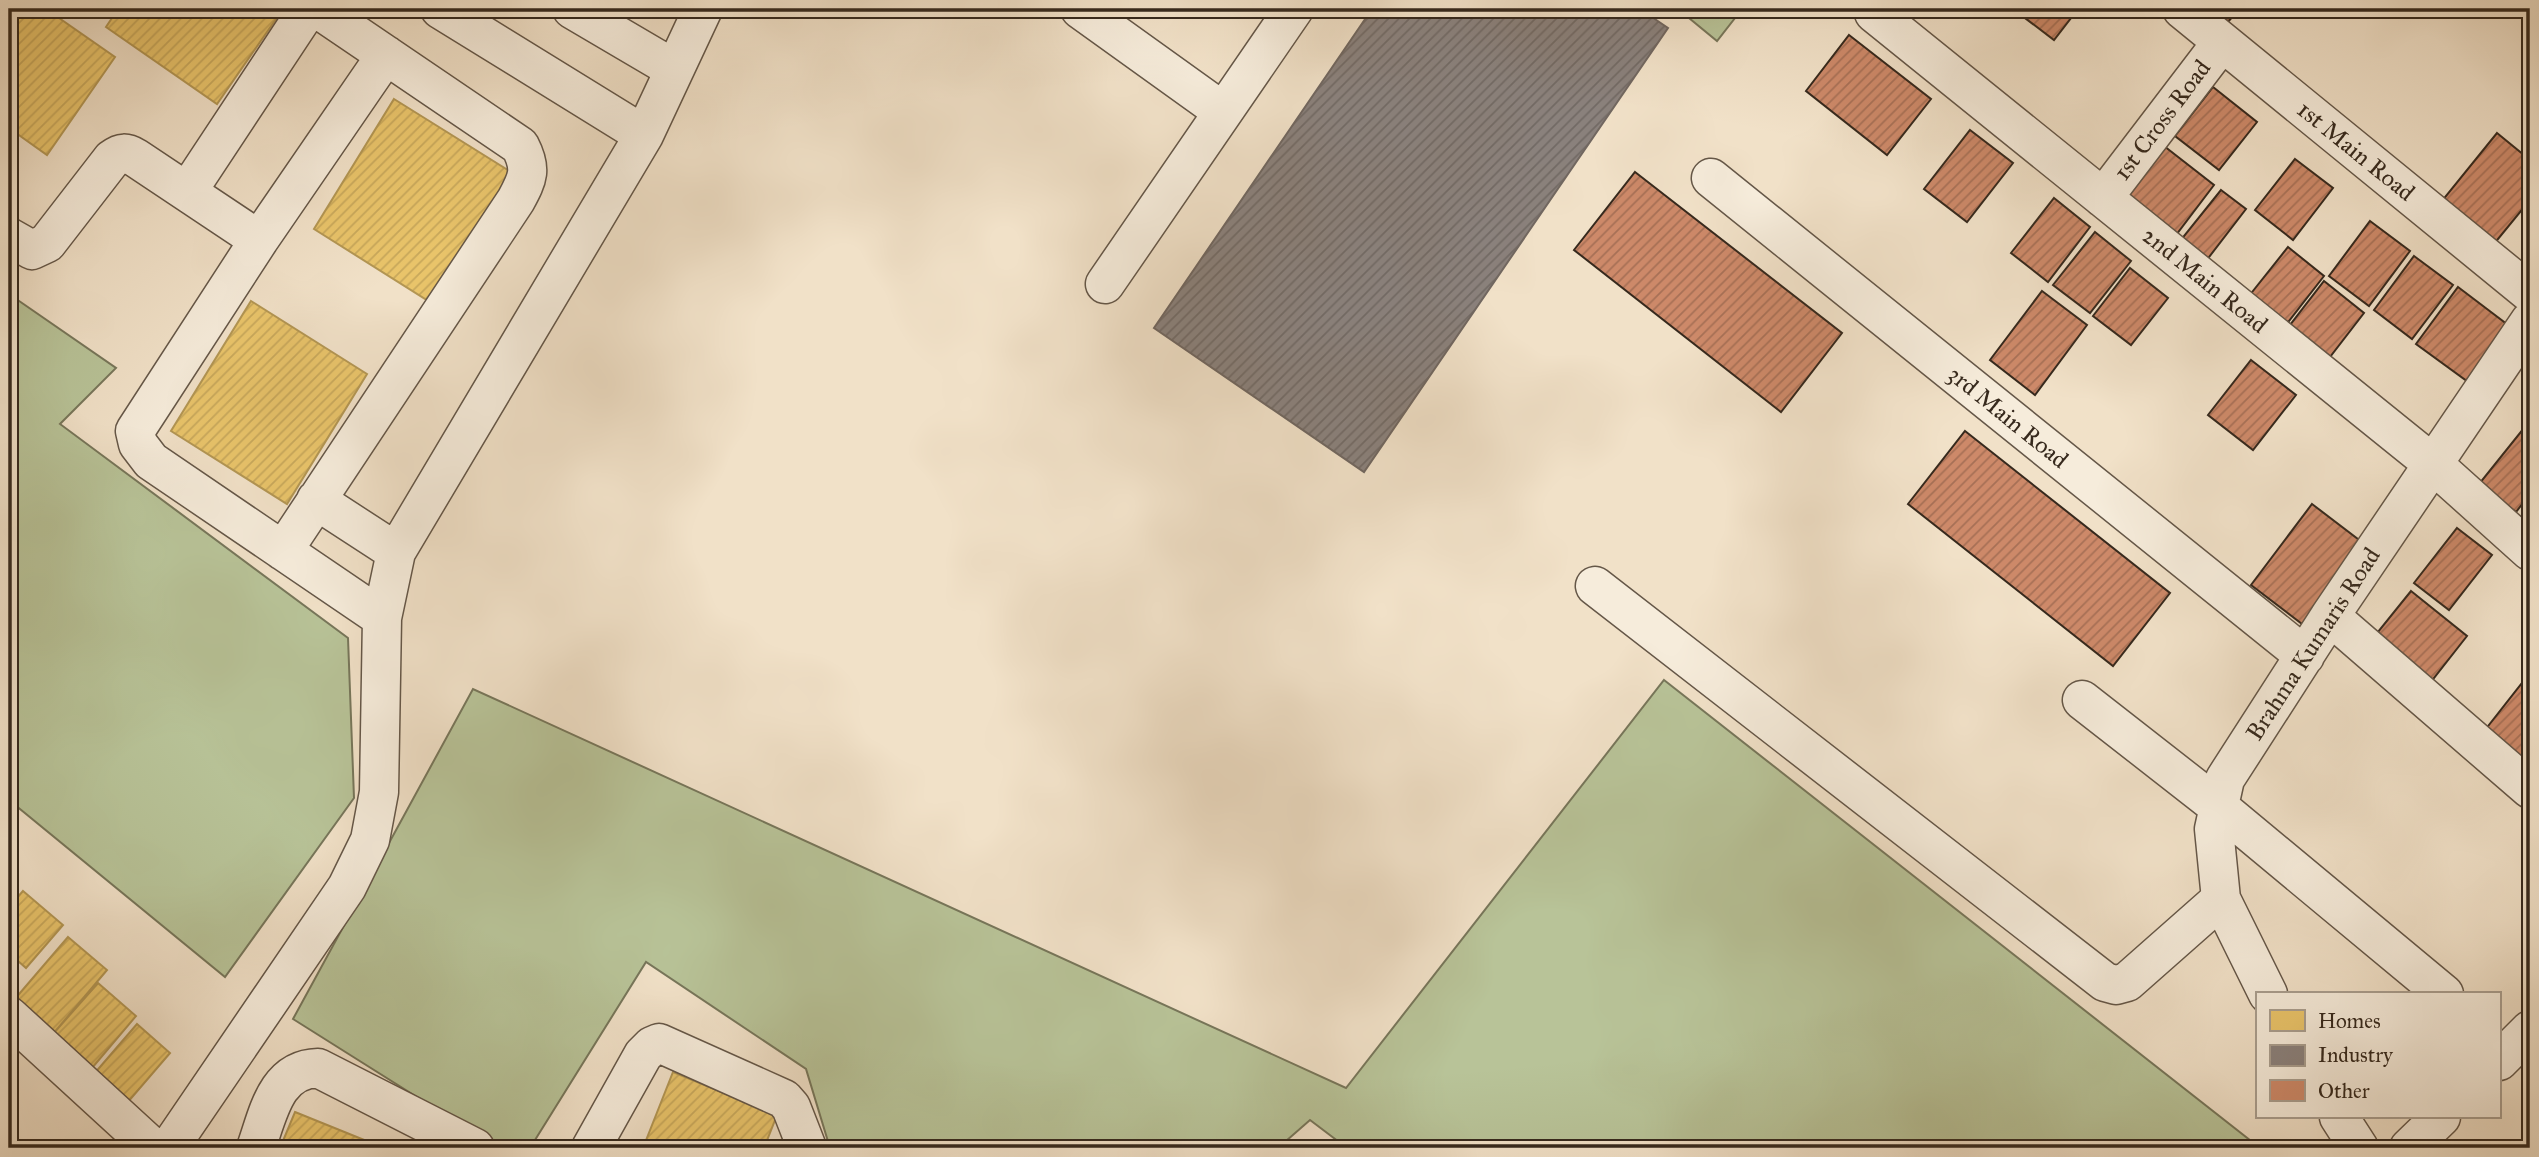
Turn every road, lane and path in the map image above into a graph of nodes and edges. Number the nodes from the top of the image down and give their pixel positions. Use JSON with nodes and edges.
{"nodes":[{"id":1,"x":308,"y":9,"type":"edge"},
{"id":2,"x":318,"y":9,"type":"edge"},
{"id":3,"x":440,"y":9,"type":"edge"},
{"id":4,"x":572,"y":9,"type":"edge"},
{"id":5,"x":703,"y":9,"type":"edge"},
{"id":6,"x":1080,"y":9,"type":"edge"},
{"id":7,"x":1294,"y":9,"type":"edge"},
{"id":8,"x":2182,"y":9,"type":"edge"},
{"id":9,"x":1874,"y":13,"type":"dead end"},
{"id":10,"x":2222,"y":41,"type":"junction"},
{"id":11,"x":386,"y":55,"type":"junction"},
{"id":12,"x":674,"y":69,"type":"junction"},
{"id":13,"x":1222,"y":111,"type":"junction"},
{"id":14,"x":644,"y":135,"type":"junction"},
{"id":15,"x":1712,"y":178,"type":"dead end"},
{"id":16,"x":187,"y":192,"type":"junction"},
{"id":17,"x":2103,"y":198,"type":"junction"},
{"id":18,"x":9,"y":237,"type":"edge"},
{"id":19,"x":259,"y":240,"type":"junction"},
{"id":20,"x":1105,"y":284,"type":"dead end"},
{"id":21,"x":2530,"y":293,"type":"edge"},
{"id":22,"x":2530,"y":321,"type":"edge"},
{"id":23,"x":2434,"y":464,"type":"junction"},
{"id":24,"x":316,"y":500,"type":"junction"},
{"id":25,"x":283,"y":551,"type":"junction"},
{"id":26,"x":2530,"y":551,"type":"edge"},
{"id":27,"x":397,"y":552,"type":"junction"},
{"id":28,"x":1595,"y":586,"type":"dead end"},
{"id":29,"x":2330,"y":616,"type":"junction"},
{"id":30,"x":382,"y":618,"type":"junction"},
{"id":31,"x":2305,"y":656,"type":"junction"},
{"id":32,"x":2082,"y":699,"type":"dead end"},
{"id":33,"x":2530,"y":789,"type":"edge"},
{"id":34,"x":2219,"y":807,"type":"junction"},
{"id":35,"x":2221,"y":899,"type":"junction"},
{"id":36,"x":2267,"y":992,"type":"edge"},
{"id":37,"x":2442,"y":992,"type":"edge"},
{"id":38,"x":9,"y":1016,"type":"edge"},
{"id":39,"x":235,"y":1052,"type":"junction"},
{"id":40,"x":285,"y":1083,"type":"junction"},
{"id":41,"x":2340,"y":1118,"type":"edge"},
{"id":42,"x":2440,"y":1118,"type":"edge"},
{"id":43,"x":153,"y":1148,"type":"edge"},
{"id":44,"x":169,"y":1148,"type":"edge"},
{"id":45,"x":256,"y":1148,"type":"edge"},
{"id":46,"x":475,"y":1148,"type":"edge"},
{"id":47,"x":591,"y":1148,"type":"edge"},
{"id":48,"x":807,"y":1148,"type":"edge"},
{"id":49,"x":2359,"y":1148,"type":"edge"},
{"id":50,"x":2409,"y":1148,"type":"edge"}],
"edges":[{"from":1,"to":16,"type":"street"},
{"from":2,"to":11,"type":"street"},
{"from":3,"to":14,"type":"street"},
{"from":4,"to":12,"type":"street"},
{"from":5,"to":12,"type":"street"},
{"from":6,"to":13,"type":"street"},
{"from":7,"to":13,"type":"street"},
{"from":8,"to":10,"type":"street","name":"1st Main Road"},
{"from":9,"to":17,"type":"street","name":"2nd Main Road"},
{"from":10,"to":17,"type":"street","name":"1st Cross Road"},
{"from":10,"to":21,"type":"street","name":"1st Main Road"},
{"from":11,"to":19,"type":"street"},
{"from":11,"to":24,"type":"street"},
{"from":12,"to":14,"type":"street"},
{"from":13,"to":20,"type":"street"},
{"from":14,"to":27,"type":"street"},
{"from":15,"to":31,"type":"street","name":"3rd Main Road"},
{"from":16,"to":18,"type":"street"},
{"from":16,"to":19,"type":"street"},
{"from":17,"to":23,"type":"street","name":"2nd Main Road"},
{"from":19,"to":25,"type":"street"},
{"from":22,"to":23,"type":"street","name":"Brahma Kumaris Road"},
{"from":23,"to":26,"type":"street","name":"2nd Main Road"},
{"from":23,"to":29,"type":"street","name":"Brahma Kumaris Road"},
{"from":24,"to":25,"type":"street"},
{"from":24,"to":27,"type":"street"},
{"from":25,"to":30,"type":"street"},
{"from":27,"to":30,"type":"street"},
{"from":28,"to":35,"type":"street"},
{"from":29,"to":31,"type":"street","name":"Brahma Kumaris Road"},
{"from":29,"to":33,"type":"street"},
{"from":30,"to":39,"type":"street"},
{"from":31,"to":34,"type":"street","name":"Brahma Kumaris Road"},
{"from":32,"to":34,"type":"street"},
{"from":34,"to":35,"type":"street","name":"Brahma Kumaris Road"},
{"from":34,"to":37,"type":"street"},
{"from":35,"to":36,"type":"street","name":"Brahma Kumaris Road"},
{"from":38,"to":43,"type":"street"},
{"from":39,"to":40,"type":"street"},
{"from":39,"to":44,"type":"street"},
{"from":40,"to":45,"type":"street"},
{"from":40,"to":46,"type":"street"},
{"from":41,"to":49,"type":"street"},
{"from":42,"to":50,"type":"street"},
{"from":47,"to":48,"type":"street"}]}
